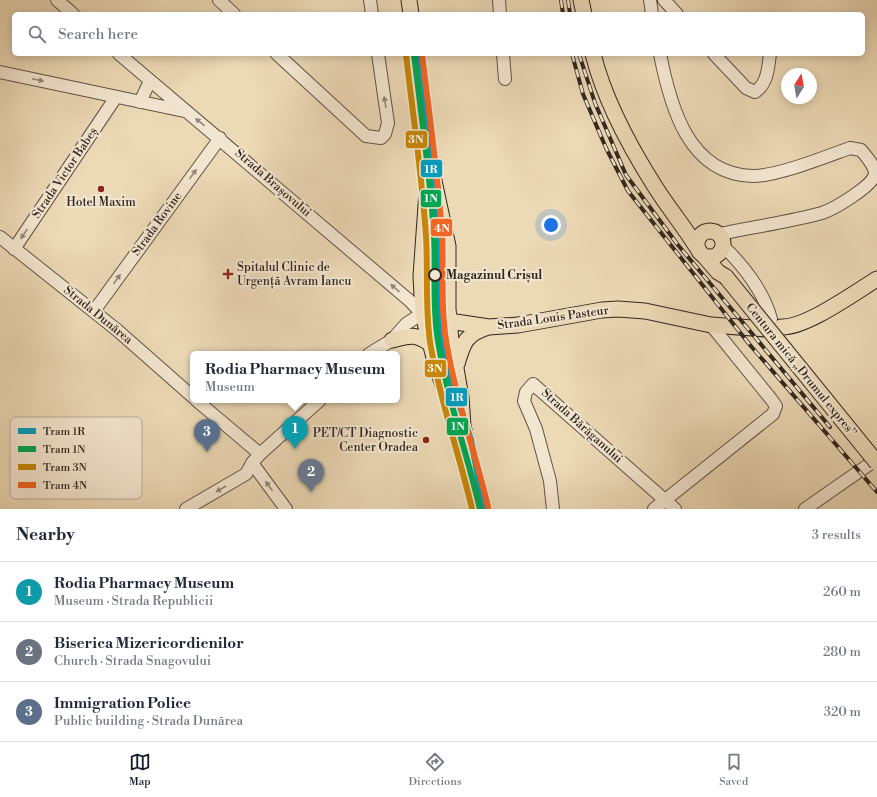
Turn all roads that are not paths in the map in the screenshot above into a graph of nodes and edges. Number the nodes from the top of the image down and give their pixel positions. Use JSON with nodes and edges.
{"nodes":[{"id":1,"x":57,"y":0,"type":"edge"},
{"id":2,"x":218,"y":0,"type":"edge"},
{"id":3,"x":370,"y":0,"type":"edge"},
{"id":4,"x":409,"y":0,"type":"edge"},
{"id":5,"x":499,"y":0,"type":"edge"},
{"id":6,"x":582,"y":0,"type":"edge"},
{"id":7,"x":650,"y":0,"type":"edge"},
{"id":8,"x":664,"y":0,"type":"edge"},
{"id":9,"x":71,"y":12,"type":"edge"},
{"id":10,"x":232,"y":12,"type":"edge"},
{"id":11,"x":372,"y":12,"type":"edge"},
{"id":12,"x":411,"y":12,"type":"edge"},
{"id":13,"x":500,"y":12,"type":"edge"},
{"id":14,"x":584,"y":12,"type":"edge"},
{"id":15,"x":652,"y":12,"type":"edge"},
{"id":16,"x":675,"y":12,"type":"edge"},
{"id":17,"x":121,"y":56,"type":"edge"},
{"id":18,"x":279,"y":56,"type":"edge"},
{"id":19,"x":378,"y":56,"type":"edge"},
{"id":20,"x":416,"y":56,"type":"edge"},
{"id":21,"x":503,"y":56,"type":"edge"},
{"id":22,"x":594,"y":56,"type":"edge"},
{"id":23,"x":660,"y":56,"type":"edge"},
{"id":24,"x":716,"y":56,"type":"edge"},
{"id":25,"x":770,"y":56,"type":"edge"},
{"id":26,"x":0,"y":72,"type":"edge"},
{"id":27,"x":505,"y":79,"type":"dead end"},
{"id":28,"x":150,"y":81,"type":"junction"},
{"id":29,"x":116,"y":97,"type":"junction"},
{"id":30,"x":140,"y":102,"type":"junction"},
{"id":31,"x":186,"y":111,"type":"junction"},
{"id":32,"x":220,"y":138,"type":"junction"},
{"id":33,"x":427,"y":148,"type":"junction"},
{"id":34,"x":678,"y":217,"type":"junction"},
{"id":35,"x":0,"y":237,"type":"edge"},
{"id":36,"x":14,"y":249,"type":"junction"},
{"id":37,"x":713,"y":249,"type":"junction"},
{"id":38,"x":877,"y":279,"type":"edge"},
{"id":39,"x":94,"y":311,"type":"junction"},
{"id":40,"x":436,"y":318,"type":"junction"},
{"id":41,"x":711,"y":325,"type":"junction"},
{"id":42,"x":772,"y":325,"type":"junction"},
{"id":43,"x":489,"y":327,"type":"junction"},
{"id":44,"x":392,"y":340,"type":"junction"},
{"id":45,"x":429,"y":344,"type":"junction"},
{"id":46,"x":373,"y":351,"type":"edge"},
{"id":47,"x":456,"y":367,"type":"junction"},
{"id":48,"x":190,"y":394,"type":"edge"},
{"id":49,"x":199,"y":403,"type":"edge"},
{"id":50,"x":317,"y":403,"type":"edge"},
{"id":51,"x":463,"y":426,"type":"junction"},
{"id":52,"x":256,"y":458,"type":"junction"},
{"id":53,"x":877,"y":459,"type":"edge"},
{"id":54,"x":877,"y":463,"type":"edge"},
{"id":55,"x":665,"y":500,"type":"junction"},
{"id":56,"x":195,"y":507,"type":"edge"},
{"id":57,"x":813,"y":507,"type":"edge"},
{"id":58,"x":286,"y":509,"type":"edge"},
{"id":59,"x":482,"y":509,"type":"edge"},
{"id":60,"x":552,"y":509,"type":"edge"},
{"id":61,"x":654,"y":509,"type":"edge"},
{"id":62,"x":675,"y":509,"type":"edge"}],
"edges":[{"from":1,"to":9,"type":"street"},
{"from":2,"to":10,"type":"street"},
{"from":3,"to":11,"type":"street"},
{"from":4,"to":12,"type":"main road"},
{"from":5,"to":13,"type":"street"},
{"from":6,"to":14,"type":"main road"},
{"from":7,"to":15,"type":"street"},
{"from":8,"to":16,"type":"street"},
{"from":17,"to":28,"type":"street","name":"Strada Brașovului"},
{"from":18,"to":19,"type":"street","one_way":true},
{"from":20,"to":33,"type":"main road"},
{"from":21,"to":27,"type":"street"},
{"from":22,"to":34,"type":"main road"},
{"from":23,"to":37,"type":"street"},
{"from":24,"to":25,"type":"street"},
{"from":26,"to":29,"type":"street","one_way":true},
{"from":28,"to":30,"type":"street"},
{"from":28,"to":31,"type":"street","name":"Strada Brașovului"},
{"from":29,"to":30,"type":"street"},
{"from":29,"to":36,"type":"street","name":"Strada Victor Babeș","one_way":true},
{"from":30,"to":31,"type":"street"},
{"from":32,"to":31,"type":"street","name":"Strada Brașovului","one_way":true},
{"from":39,"to":32,"type":"street","name":"Strada Rovine","one_way":true},
{"from":40,"to":32,"type":"street","name":"Strada Brașovului","one_way":true},
{"from":33,"to":40,"type":"main road"},
{"from":33,"to":40,"type":"main road"},
{"from":34,"to":37,"type":"main road","name":"Centura mică „Drumul expres”"},
{"from":34,"to":37,"type":"main road"},
{"from":35,"to":36,"type":"street","name":"Strada Dunărea"},
{"from":36,"to":39,"type":"street","name":"Strada Dunărea"},
{"from":37,"to":42,"type":"street"},
{"from":37,"to":54,"type":"main road","name":"Centura mică „Drumul expres”","bridge":true},
{"from":38,"to":42,"type":"main road","name":"Strada Louis Pasteur"},
{"from":39,"to":48,"type":"street","name":"Strada Dunărea"},
{"from":40,"to":43,"type":"main road","name":"Strada Louis Pasteur"},
{"from":40,"to":44,"type":"street"},
{"from":40,"to":45,"type":"main road"},
{"from":40,"to":47,"type":"main road"},
{"from":41,"to":42,"type":"main road","name":"Strada Louis Pasteur"},
{"from":41,"to":43,"type":"main road","name":"Strada Louis Pasteur"},
{"from":41,"to":55,"type":"street"},
{"from":43,"to":47,"type":"main road"},
{"from":44,"to":45,"type":"main road"},
{"from":44,"to":46,"type":"street"},
{"from":45,"to":51,"type":"main road"},
{"from":47,"to":51,"type":"main road"},
{"from":49,"to":52,"type":"street"},
{"from":50,"to":52,"type":"street"},
{"from":51,"to":59,"type":"main road"},
{"from":52,"to":56,"type":"street","one_way":true},
{"from":58,"to":52,"type":"street","one_way":true},
{"from":53,"to":57,"type":"street"},
{"from":55,"to":60,"type":"street","name":"Strada Bărăganului"},
{"from":55,"to":61,"type":"street"},
{"from":55,"to":62,"type":"street","name":"Strada Bărăganului"}]}
